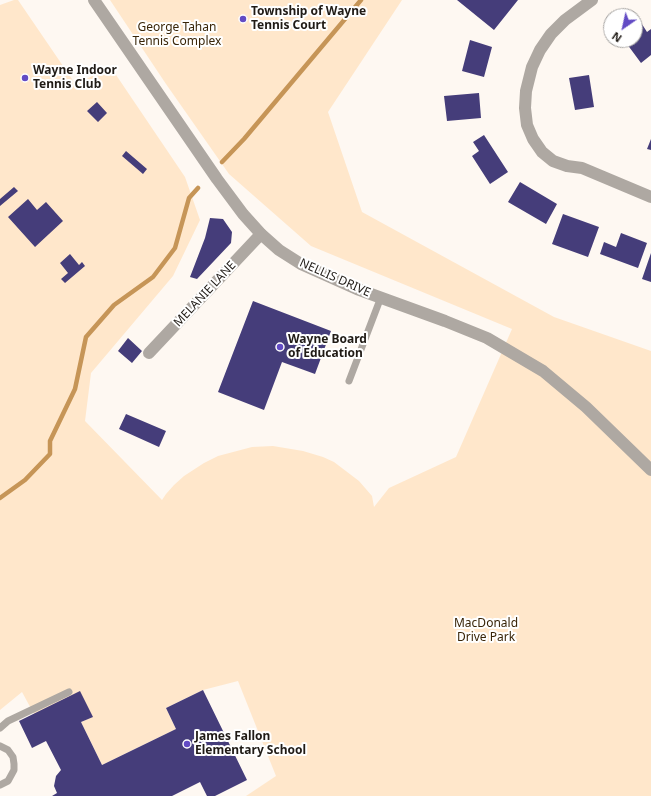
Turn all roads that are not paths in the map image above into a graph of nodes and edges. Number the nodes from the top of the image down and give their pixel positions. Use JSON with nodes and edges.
{"nodes":[{"id":1,"x":94,"y":0,"type":"edge"},
{"id":2,"x":592,"y":0,"type":"edge"},
{"id":3,"x":651,"y":196,"type":"edge"},
{"id":4,"x":260,"y":234,"type":"junction"},
{"id":5,"x":381,"y":297,"type":"junction"},
{"id":6,"x":149,"y":353,"type":"dead end"},
{"id":7,"x":349,"y":381,"type":"dead end"},
{"id":8,"x":651,"y":470,"type":"edge"},
{"id":9,"x":69,"y":692,"type":"dead end"},
{"id":10,"x":0,"y":728,"type":"edge"},
{"id":11,"x":0,"y":746,"type":"edge"},
{"id":12,"x":0,"y":785,"type":"edge"}],
"edges":[{"from":1,"to":4,"type":"street","name":"NELLIS DRIVE"},
{"from":2,"to":3,"type":"street"},
{"from":4,"to":5,"type":"street","name":"NELLIS DRIVE"},
{"from":4,"to":6,"type":"street","name":"MELANIE LANE"},
{"from":5,"to":7,"type":"lane"},
{"from":5,"to":8,"type":"street","name":"NELLIS DRIVE"},
{"from":9,"to":10,"type":"lane"},
{"from":11,"to":12,"type":"lane"}]}
